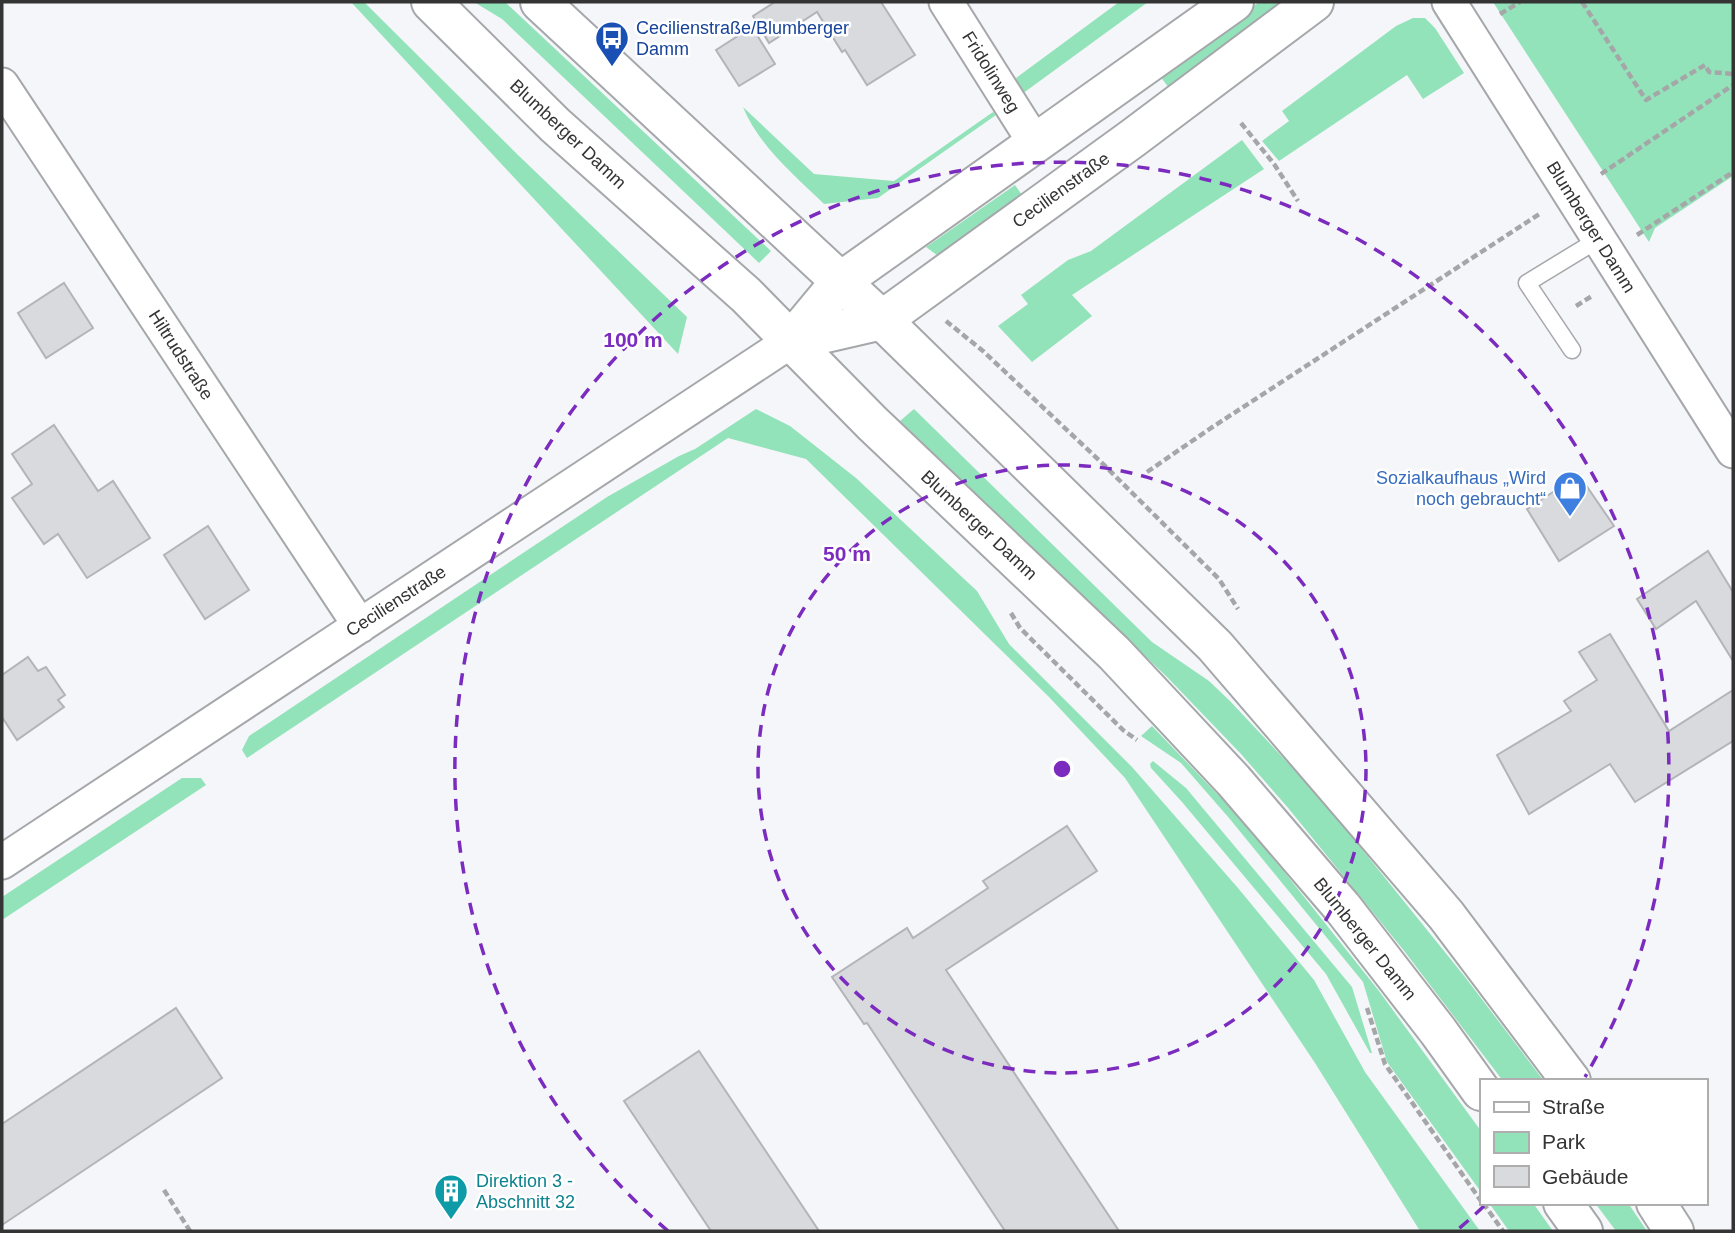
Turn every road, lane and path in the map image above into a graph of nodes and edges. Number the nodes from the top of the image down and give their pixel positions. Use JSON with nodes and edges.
{"nodes":[{"id":1,"x":431,"y":2,"type":"edge"},
{"id":2,"x":540,"y":2,"type":"edge"},
{"id":3,"x":946,"y":2,"type":"edge"},
{"id":4,"x":1234,"y":2,"type":"edge"},
{"id":5,"x":1314,"y":2,"type":"edge"},
{"id":6,"x":1449,"y":2,"type":"edge"},
{"id":7,"x":1520,"y":2,"type":"edge"},
{"id":8,"x":1582,"y":2,"type":"edge"},
{"id":9,"x":1494,"y":18,"type":"dead end"},
{"id":10,"x":1733,"y":74,"type":"edge"},
{"id":11,"x":2,"y":85,"type":"edge"},
{"id":12,"x":1733,"y":85,"type":"edge"},
{"id":13,"x":1241,"y":123,"type":"dead end"},
{"id":14,"x":1035,"y":143,"type":"junction"},
{"id":15,"x":1733,"y":172,"type":"edge"},
{"id":16,"x":1596,"y":178,"type":"dead end"},
{"id":17,"x":1298,"y":201,"type":"dead end"},
{"id":18,"x":1634,"y":237,"type":"dead end"},
{"id":19,"x":1599,"y":239,"type":"junction"},
{"id":20,"x":1497,"y":241,"type":"dead end"},
{"id":21,"x":1623,"y":276,"type":"junction"},
{"id":22,"x":840,"y":282,"type":"junction"},
{"id":23,"x":882,"y":320,"type":"junction"},
{"id":24,"x":1552,"y":321,"type":"junction"},
{"id":25,"x":791,"y":341,"type":"junction"},
{"id":26,"x":1573,"y":350,"type":"dead end"},
{"id":27,"x":1733,"y":452,"type":"edge"},
{"id":28,"x":1147,"y":472,"type":"dead end"},
{"id":29,"x":1008,"y":609,"type":"dead end"},
{"id":30,"x":360,"y":626,"type":"junction"},
{"id":31,"x":1143,"y":745,"type":"dead end"},
{"id":32,"x":2,"y":862,"type":"edge"},
{"id":33,"x":1364,"y":1000,"type":"dead end"},
{"id":34,"x":1569,"y":1079,"type":"edge"},
{"id":35,"x":1480,"y":1090,"type":"edge"},
{"id":36,"x":164,"y":1190,"type":"dead end"},
{"id":37,"x":1480,"y":1199,"type":"edge"},
{"id":38,"x":1484,"y":1205,"type":"edge"},
{"id":39,"x":1564,"y":1205,"type":"edge"},
{"id":40,"x":1657,"y":1205,"type":"edge"},
{"id":41,"x":190,"y":1231,"type":"edge"},
{"id":42,"x":1503,"y":1231,"type":"edge"},
{"id":43,"x":1583,"y":1231,"type":"edge"},
{"id":44,"x":1675,"y":1231,"type":"edge"}],
"edges":[{"from":1,"to":25,"type":"main road","name":"Blumberger Damm"},
{"from":2,"to":22,"type":"main road"},
{"from":3,"to":14,"type":"street","name":"Fridolinweg"},
{"from":4,"to":14,"type":"main road","name":"Cecilienstraße"},
{"from":5,"to":23,"type":"main road","name":"Cecilienstraße"},
{"from":6,"to":19,"type":"street","name":"Blumberger Damm"},
{"from":7,"to":9,"type":"path"},
{"from":8,"to":10,"type":"path"},
{"from":11,"to":30,"type":"street","name":"Hiltrudstraße"},
{"from":12,"to":16,"type":"path"},
{"from":13,"to":17,"type":"path"},
{"from":14,"to":22,"type":"main road","name":"Cecilienstraße"},
{"from":15,"to":18,"type":"path"},
{"from":19,"to":21,"type":"street","name":"Blumberger Damm"},
{"from":19,"to":24,"type":"lane"},
{"from":20,"to":28,"type":"path"},
{"from":21,"to":24,"type":"path"},
{"from":21,"to":27,"type":"street","name":"Blumberger Damm"},
{"from":22,"to":23,"type":"main road"},
{"from":22,"to":25,"type":"main road","name":"Cecilienstraße"},
{"from":23,"to":25,"type":"main road","name":"Cecilienstraße"},
{"from":23,"to":34,"type":"main road"},
{"from":24,"to":26,"type":"lane"},
{"from":25,"to":30,"type":"street","name":"Cecilienstraße"},
{"from":25,"to":35,"type":"main road","name":"Blumberger Damm"},
{"from":29,"to":31,"type":"path"},
{"from":30,"to":32,"type":"street","name":"Cecilienstraße"},
{"from":33,"to":37,"type":"path"},
{"from":36,"to":41,"type":"path"},
{"from":38,"to":42,"type":"path"},
{"from":39,"to":43,"type":"main road"},
{"from":40,"to":44,"type":"main road"}]}
